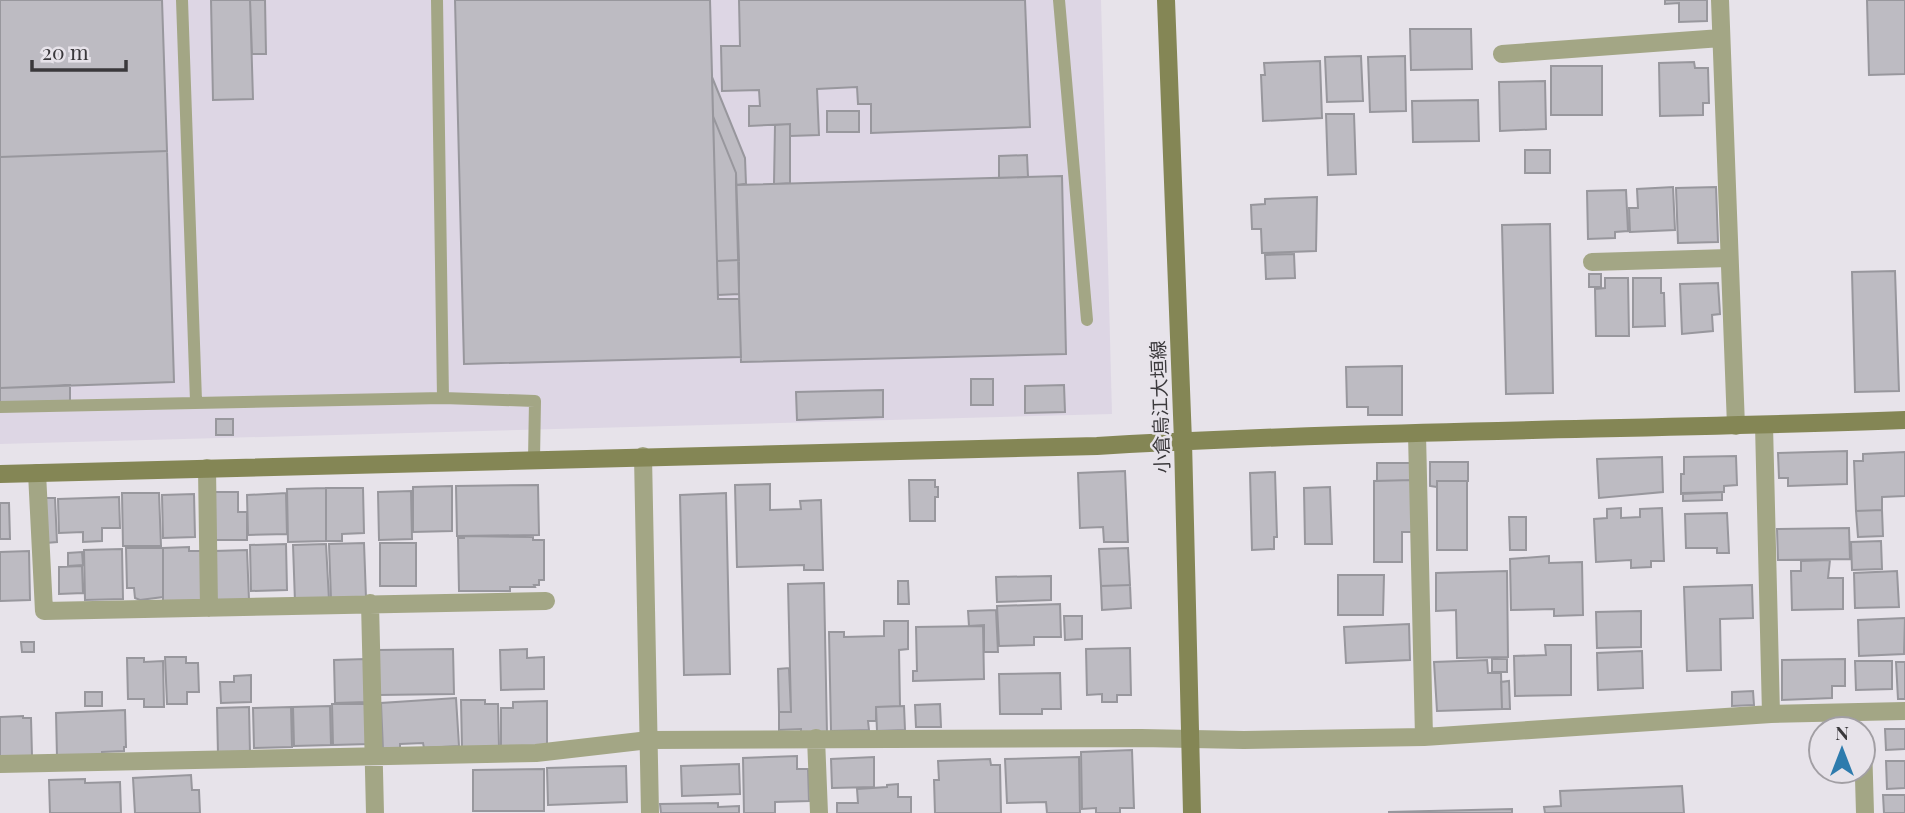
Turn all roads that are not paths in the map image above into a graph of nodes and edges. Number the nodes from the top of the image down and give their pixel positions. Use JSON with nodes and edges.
{"nodes":[{"id":1,"x":182,"y":0,"type":"edge"},
{"id":2,"x":437,"y":0,"type":"edge"},
{"id":3,"x":1059,"y":0,"type":"edge"},
{"id":4,"x":1166,"y":0,"type":"edge"},
{"id":5,"x":1720,"y":0,"type":"edge"},
{"id":6,"x":1721,"y":38,"type":"junction"},
{"id":7,"x":1502,"y":54,"type":"dead end"},
{"id":8,"x":1729,"y":258,"type":"junction"},
{"id":9,"x":1592,"y":262,"type":"dead end"},
{"id":10,"x":1087,"y":320,"type":"dead end"},
{"id":11,"x":443,"y":397,"type":"junction"},
{"id":12,"x":196,"y":401,"type":"junction"},
{"id":13,"x":0,"y":407,"type":"edge"},
{"id":14,"x":1905,"y":420,"type":"edge"},
{"id":15,"x":1764,"y":425,"type":"junction"},
{"id":16,"x":1736,"y":426,"type":"junction"},
{"id":17,"x":1417,"y":434,"type":"junction"},
{"id":18,"x":1182,"y":440,"type":"junction"},
{"id":19,"x":643,"y":456,"type":"junction"},
{"id":20,"x":534,"y":459,"type":"junction"},
{"id":21,"x":207,"y":468,"type":"junction"},
{"id":22,"x":37,"y":473,"type":"junction"},
{"id":23,"x":0,"y":474,"type":"edge"},
{"id":24,"x":546,"y":601,"type":"dead end"},
{"id":25,"x":370,"y":603,"type":"junction"},
{"id":26,"x":209,"y":608,"type":"junction"},
{"id":27,"x":1905,"y":711,"type":"edge"},
{"id":28,"x":1771,"y":714,"type":"junction"},
{"id":29,"x":1807,"y":717,"type":"edge"},
{"id":30,"x":1877,"y":718,"type":"edge"},
{"id":31,"x":1424,"y":737,"type":"junction"},
{"id":32,"x":816,"y":738,"type":"junction"},
{"id":33,"x":1191,"y":738,"type":"junction"},
{"id":34,"x":649,"y":740,"type":"junction"},
{"id":35,"x":375,"y":756,"type":"junction"},
{"id":36,"x":0,"y":764,"type":"edge"},
{"id":37,"x":1864,"y":785,"type":"edge"},
{"id":38,"x":375,"y":813,"type":"edge"},
{"id":39,"x":650,"y":813,"type":"edge"},
{"id":40,"x":819,"y":813,"type":"edge"},
{"id":41,"x":1192,"y":813,"type":"edge"},
{"id":42,"x":1865,"y":813,"type":"edge"}],
"edges":[{"from":1,"to":12,"type":"lane"},
{"from":2,"to":11,"type":"lane"},
{"from":3,"to":10,"type":"lane"},
{"from":4,"to":18,"type":"street","name":"小倉烏江大垣線"},
{"from":5,"to":6,"type":"street"},
{"from":6,"to":7,"type":"street"},
{"from":6,"to":8,"type":"street"},
{"from":8,"to":9,"type":"street"},
{"from":8,"to":16,"type":"street"},
{"from":11,"to":12,"type":"lane"},
{"from":11,"to":20,"type":"lane"},
{"from":12,"to":13,"type":"lane"},
{"from":14,"to":15,"type":"street"},
{"from":15,"to":16,"type":"street"},
{"from":15,"to":28,"type":"street"},
{"from":16,"to":17,"type":"street"},
{"from":17,"to":18,"type":"street"},
{"from":17,"to":31,"type":"street"},
{"from":18,"to":19,"type":"street"},
{"from":18,"to":33,"type":"street","name":"小倉烏江大垣線"},
{"from":19,"to":20,"type":"street"},
{"from":19,"to":34,"type":"street"},
{"from":20,"to":21,"type":"street"},
{"from":21,"to":22,"type":"street"},
{"from":21,"to":26,"type":"street"},
{"from":22,"to":23,"type":"street"},
{"from":22,"to":26,"type":"street"},
{"from":24,"to":25,"type":"street"},
{"from":25,"to":26,"type":"street"},
{"from":25,"to":35,"type":"street"},
{"from":27,"to":30,"type":"street"},
{"from":28,"to":29,"type":"street"},
{"from":28,"to":31,"type":"street"},
{"from":31,"to":33,"type":"street"},
{"from":32,"to":33,"type":"street"},
{"from":32,"to":34,"type":"street"},
{"from":32,"to":40,"type":"street"},
{"from":33,"to":41,"type":"street","name":"小倉烏江大垣線"},
{"from":34,"to":35,"type":"street"},
{"from":34,"to":39,"type":"street"},
{"from":35,"to":36,"type":"street"},
{"from":35,"to":38,"type":"street"},
{"from":37,"to":42,"type":"street"}]}
